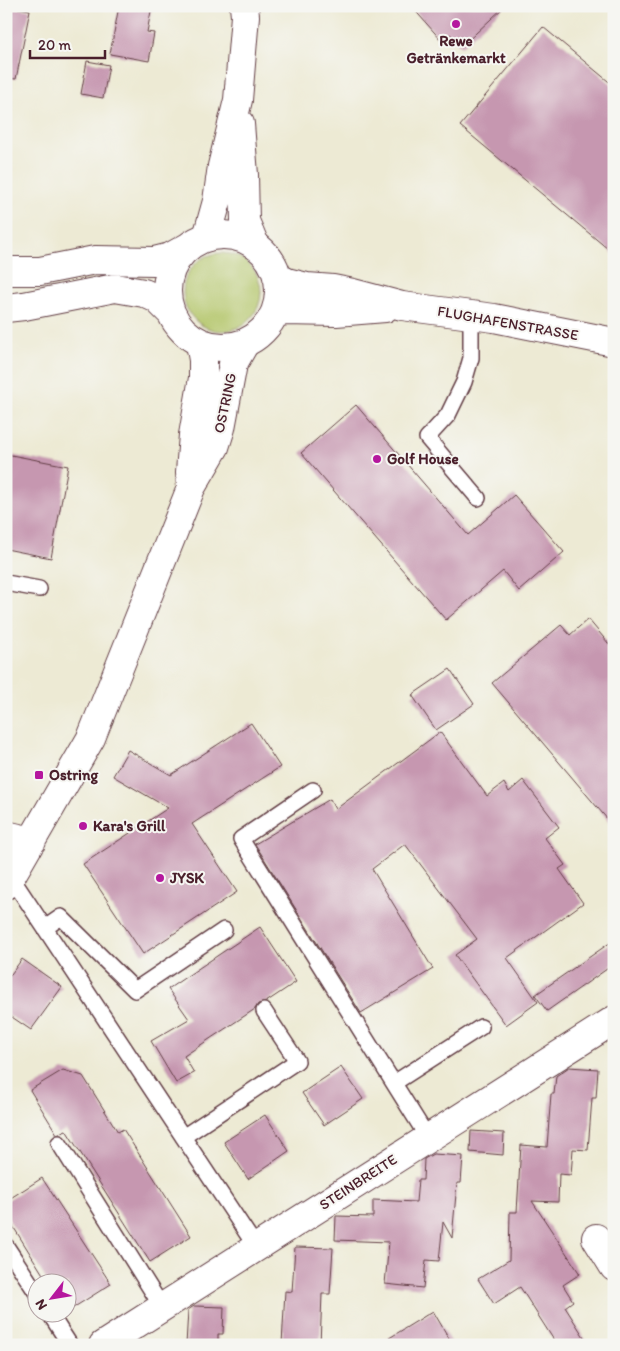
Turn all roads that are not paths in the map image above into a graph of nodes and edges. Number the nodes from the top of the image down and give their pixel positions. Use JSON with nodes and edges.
{"nodes":[{"id":1,"x":244,"y":6,"type":"edge"},
{"id":2,"x":238,"y":100,"type":"junction"},
{"id":3,"x":197,"y":242,"type":"junction"},
{"id":4,"x":255,"y":244,"type":"junction"},
{"id":5,"x":6,"y":271,"type":"edge"},
{"id":6,"x":277,"y":277,"type":"junction"},
{"id":7,"x":402,"y":306,"type":"junction"},
{"id":8,"x":6,"y":308,"type":"edge"},
{"id":9,"x":170,"y":311,"type":"junction"},
{"id":10,"x":274,"y":314,"type":"junction"},
{"id":11,"x":471,"y":315,"type":"junction"},
{"id":12,"x":614,"y":342,"type":"edge"},
{"id":13,"x":200,"y":343,"type":"junction"},
{"id":14,"x":245,"y":343,"type":"junction"},
{"id":15,"x":191,"y":488,"type":"junction"},
{"id":16,"x":478,"y":498,"type":"dead end"},
{"id":17,"x":6,"y":583,"type":"edge"},
{"id":18,"x":40,"y":589,"type":"dead end"},
{"id":19,"x":313,"y":790,"type":"dead end"},
{"id":20,"x":19,"y":838,"type":"edge"},
{"id":21,"x":9,"y":881,"type":"edge"},
{"id":22,"x":45,"y":928,"type":"junction"},
{"id":23,"x":224,"y":930,"type":"dead end"},
{"id":24,"x":264,"y":1011,"type":"dead end"},
{"id":25,"x":614,"y":1020,"type":"edge"},
{"id":26,"x":481,"y":1027,"type":"dead end"},
{"id":27,"x":394,"y":1083,"type":"junction"},
{"id":28,"x":183,"y":1137,"type":"junction"},
{"id":29,"x":428,"y":1138,"type":"junction"},
{"id":30,"x":58,"y":1143,"type":"dead end"},
{"id":31,"x":596,"y":1238,"type":"dead end"},
{"id":32,"x":6,"y":1246,"type":"edge"},
{"id":33,"x":256,"y":1247,"type":"junction"},
{"id":34,"x":614,"y":1267,"type":"edge"},
{"id":35,"x":28,"y":1280,"type":"edge"},
{"id":36,"x":162,"y":1308,"type":"junction"},
{"id":37,"x":56,"y":1324,"type":"edge"},
{"id":38,"x":70,"y":1345,"type":"edge"},
{"id":39,"x":103,"y":1345,"type":"edge"}],
"edges":[{"from":1,"to":2,"type":"street"},
{"from":2,"to":3,"type":"street"},
{"from":2,"to":4,"type":"street"},
{"from":3,"to":4,"type":"street"},
{"from":3,"to":5,"type":"street"},
{"from":3,"to":9,"type":"street"},
{"from":4,"to":6,"type":"street"},
{"from":6,"to":7,"type":"street","name":"FLUGHAFENSTRASSE"},
{"from":6,"to":10,"type":"street"},
{"from":7,"to":10,"type":"street","name":"FLUGHAFENSTRASSE"},
{"from":7,"to":11,"type":"street","name":"FLUGHAFENSTRASSE"},
{"from":8,"to":9,"type":"street"},
{"from":9,"to":13,"type":"street"},
{"from":10,"to":14,"type":"street"},
{"from":11,"to":12,"type":"street","name":"FLUGHAFENSTRASSE"},
{"from":11,"to":16,"type":"lane"},
{"from":13,"to":14,"type":"street"},
{"from":13,"to":15,"type":"street","name":"OSTRING"},
{"from":14,"to":15,"type":"street","name":"OSTRING"},
{"from":15,"to":20,"type":"street","name":"OSTRING"},
{"from":17,"to":18,"type":"lane"},
{"from":19,"to":27,"type":"lane"},
{"from":20,"to":21,"type":"street","name":"OSTRING"},
{"from":21,"to":22,"type":"lane"},
{"from":22,"to":23,"type":"lane"},
{"from":22,"to":28,"type":"lane"},
{"from":24,"to":28,"type":"lane"},
{"from":25,"to":29,"type":"street","name":"STEINBREITE"},
{"from":26,"to":27,"type":"lane"},
{"from":27,"to":29,"type":"lane"},
{"from":28,"to":33,"type":"lane"},
{"from":29,"to":33,"type":"street","name":"STEINBREITE"},
{"from":30,"to":36,"type":"lane"},
{"from":31,"to":34,"type":"street"},
{"from":32,"to":35,"type":"lane"},
{"from":33,"to":36,"type":"street","name":"STEINBREITE"},
{"from":36,"to":39,"type":"street","name":"STEINBREITE"},
{"from":37,"to":38,"type":"lane"}]}
